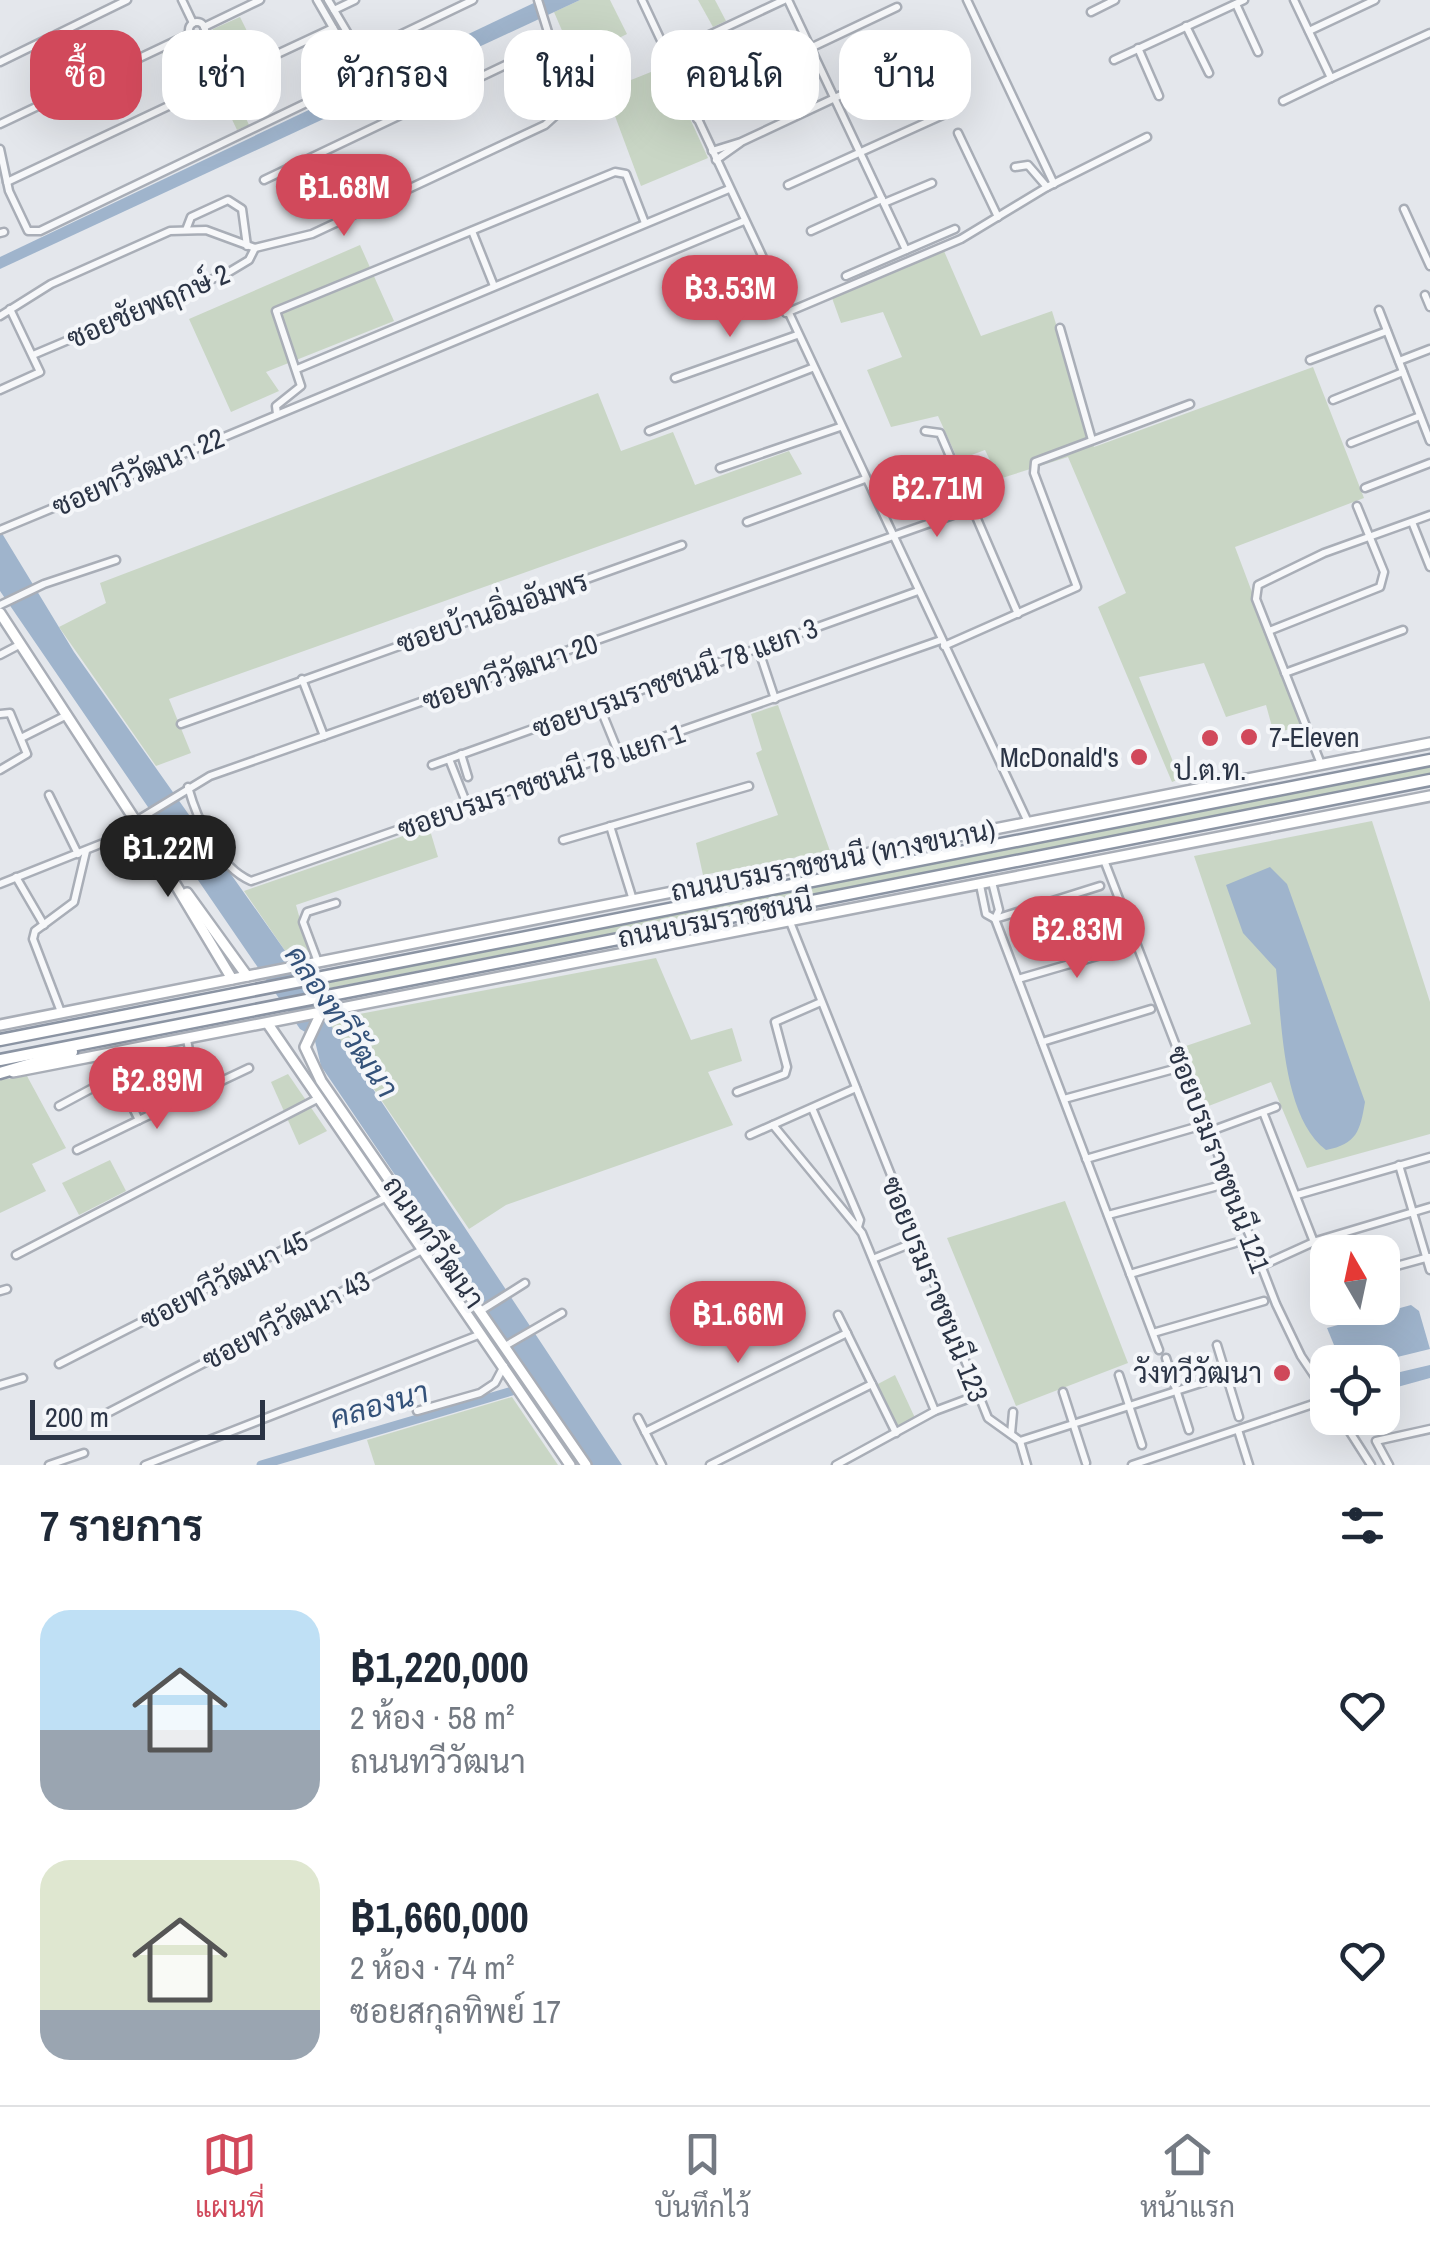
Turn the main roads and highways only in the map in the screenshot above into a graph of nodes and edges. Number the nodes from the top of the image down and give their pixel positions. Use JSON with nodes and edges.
{"nodes":[{"id":1,"x":0,"y":614,"type":"edge"},
{"id":2,"x":1430,"y":743,"type":"edge"},
{"id":3,"x":1430,"y":760,"type":"edge"},
{"id":4,"x":1430,"y":780,"type":"edge"},
{"id":5,"x":1430,"y":796,"type":"edge"},
{"id":6,"x":956,"y":836,"type":"junction"},
{"id":7,"x":159,"y":856,"type":"junction"},
{"id":8,"x":773,"y":890,"type":"junction"},
{"id":9,"x":247,"y":976,"type":"junction"},
{"id":10,"x":232,"y":979,"type":"junction"},
{"id":11,"x":320,"y":1015,"type":"junction"},
{"id":12,"x":268,"y":1024,"type":"junction"},
{"id":13,"x":0,"y":1025,"type":"edge"},
{"id":14,"x":135,"y":1034,"type":"junction"},
{"id":15,"x":0,"y":1040,"type":"edge"},
{"id":16,"x":282,"y":1045,"type":"junction"},
{"id":17,"x":306,"y":1047,"type":"junction"},
{"id":18,"x":0,"y":1060,"type":"edge"},
{"id":19,"x":0,"y":1073,"type":"edge"},
{"id":20,"x":570,"y":1465,"type":"edge"},
{"id":21,"x":586,"y":1465,"type":"edge"}],
"edges":[{"from":1,"to":7,"type":"main road"},
{"from":2,"to":6,"type":"main road","name":"ถนนบรมราชชนนี (ทางขนาน)"},
{"from":3,"to":8,"type":"highway","name":"ถนนบรมราชชนนี"},
{"from":4,"to":14,"type":"highway","name":"ถนนบรมราชชนนี"},
{"from":5,"to":11,"type":"main road","name":"ถนนบรมราชชนนี (ทางขนาน)"},
{"from":6,"to":8,"type":"highway"},
{"from":6,"to":9,"type":"main road","name":"ถนนบรมราชชนนี (ทางขนาน)"},
{"from":7,"to":9,"type":"main road"},
{"from":7,"to":10,"type":"main road"},
{"from":8,"to":15,"type":"highway","name":"ถนนบรมราชชนนี"},
{"from":9,"to":10,"type":"main road","name":"ถนนบรมราชชนนี (ทางขนาน)"},
{"from":10,"to":13,"type":"main road","name":"ถนนบรมราชชนนี (ทางขนาน)"},
{"from":11,"to":12,"type":"main road","name":"ถนนบรมราชชนนี (ทางขนาน)"},
{"from":11,"to":17,"type":"main road"},
{"from":12,"to":16,"type":"main road","name":"ถนนทวีวัฒนา"},
{"from":12,"to":19,"type":"main road","name":"ถนนบรมราชชนนี (ทางขนาน)"},
{"from":14,"to":18,"type":"highway","name":"ถนนบรมราชชนนี"},
{"from":14,"to":19,"type":"highway"},
{"from":16,"to":17,"type":"main road"},
{"from":16,"to":20,"type":"main road","name":"ถนนทวีวัฒนา"},
{"from":17,"to":21,"type":"main road","name":"ถนนทวีวัฒนา"}]}
